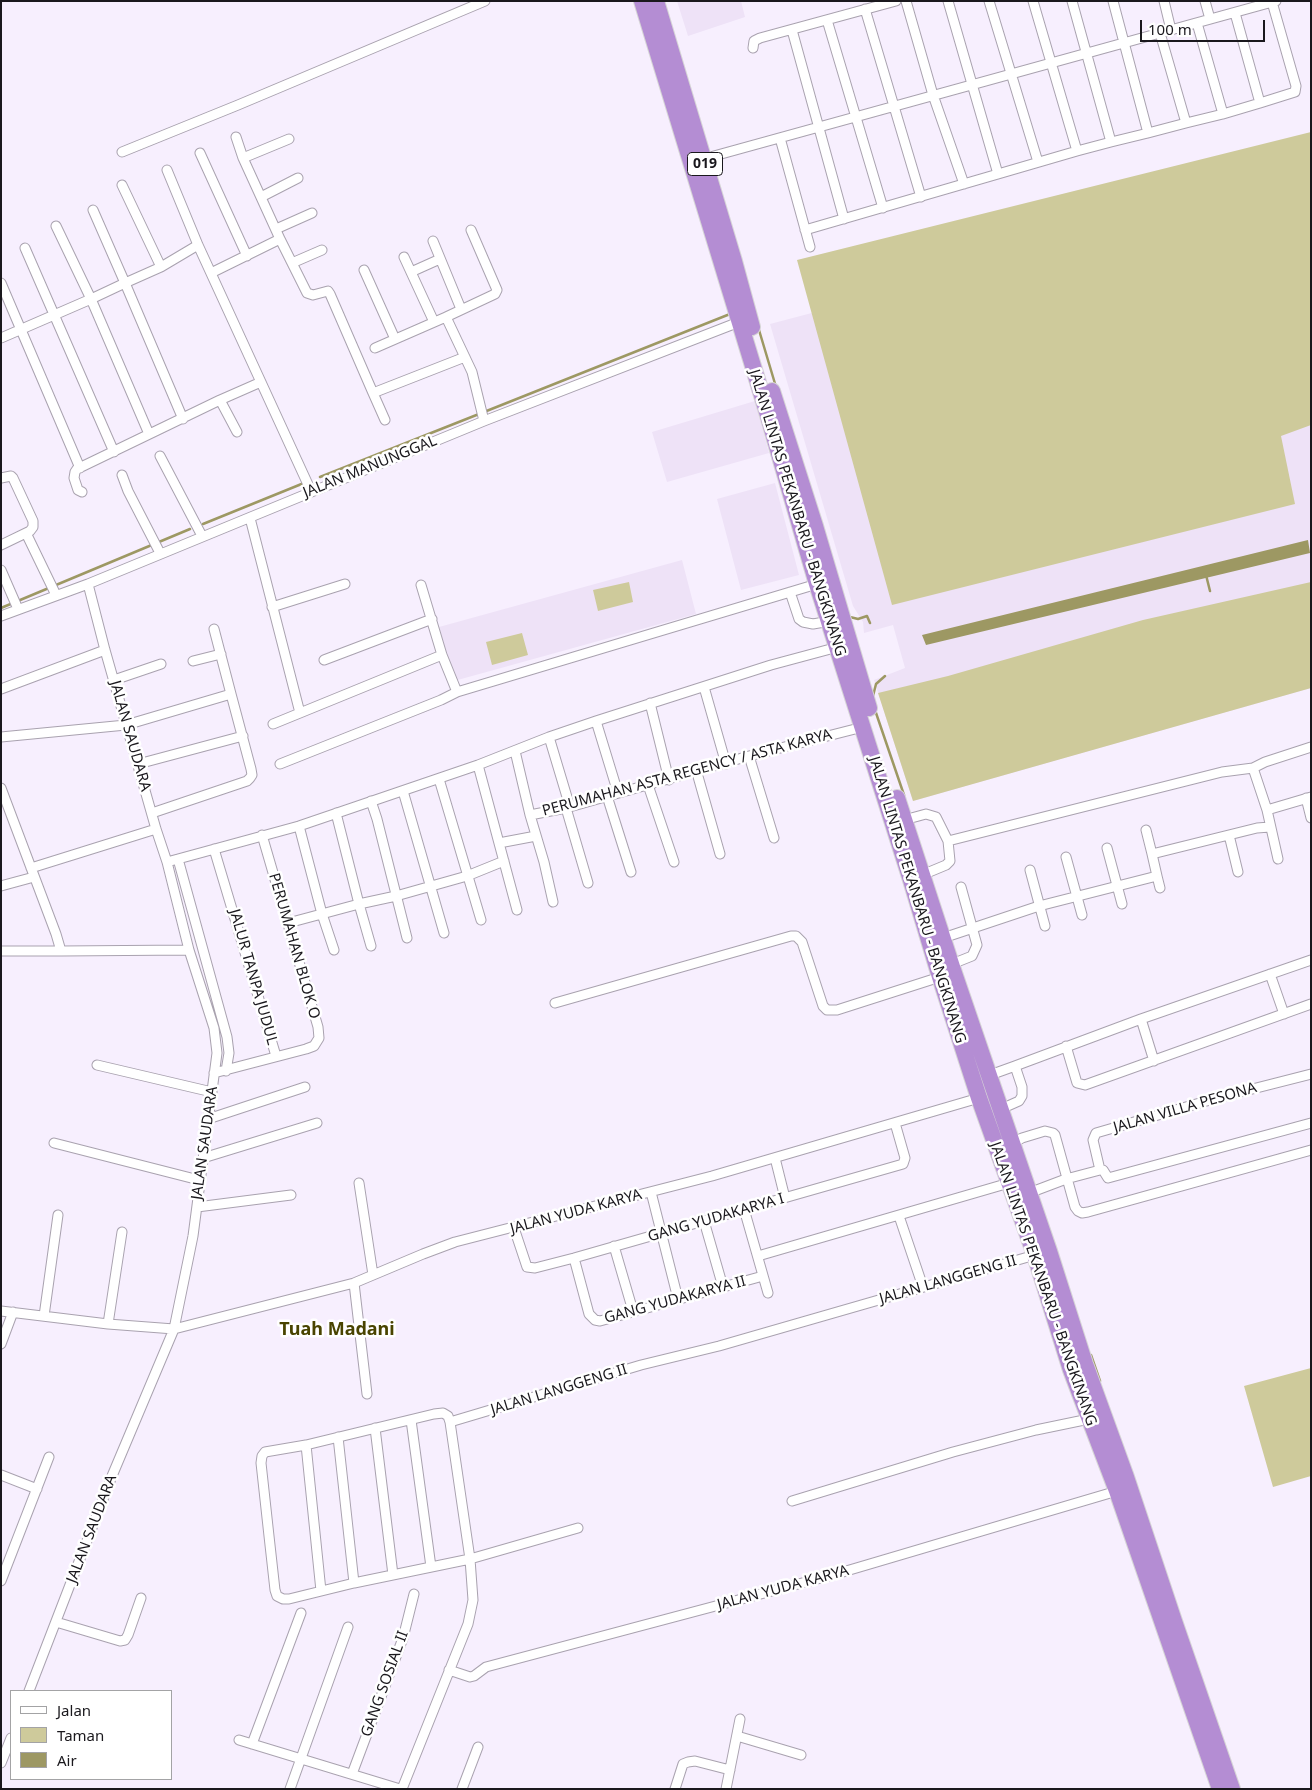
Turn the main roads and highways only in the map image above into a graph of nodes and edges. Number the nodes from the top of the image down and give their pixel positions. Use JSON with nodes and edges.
{"nodes":[{"id":1,"x":642,"y":1,"type":"edge"},
{"id":2,"x":656,"y":1,"type":"edge"},
{"id":3,"x":746,"y":325,"type":"junction"},
{"id":4,"x":784,"y":452,"type":"junction"},
{"id":5,"x":1078,"y":1367,"type":"junction"},
{"id":6,"x":1220,"y":1789,"type":"edge"},
{"id":7,"x":1232,"y":1789,"type":"edge"}],
"edges":[{"from":1,"to":3,"type":"highway","name":"JALAN LINTAS PEKANBARU - BANGKINANG","number":"019"},
{"from":2,"to":3,"type":"highway","name":"JALAN LINTAS PEKANBARU - BANGKINANG","number":"019"},
{"from":3,"to":4,"type":"highway","name":"JALAN LINTAS PEKANBARU - BANGKINANG"},
{"from":4,"to":5,"type":"highway","name":"JALAN LINTAS PEKANBARU - BANGKINANG"},
{"from":4,"to":5,"type":"highway","name":"JALAN LINTAS PEKANBARU - BANGKINANG"},
{"from":5,"to":6,"type":"highway","name":"JALAN LINTAS PEKANBARU - BANGKINANG"},
{"from":5,"to":7,"type":"highway","name":"JALAN LINTAS PEKANBARU - BANGKINANG"}]}
